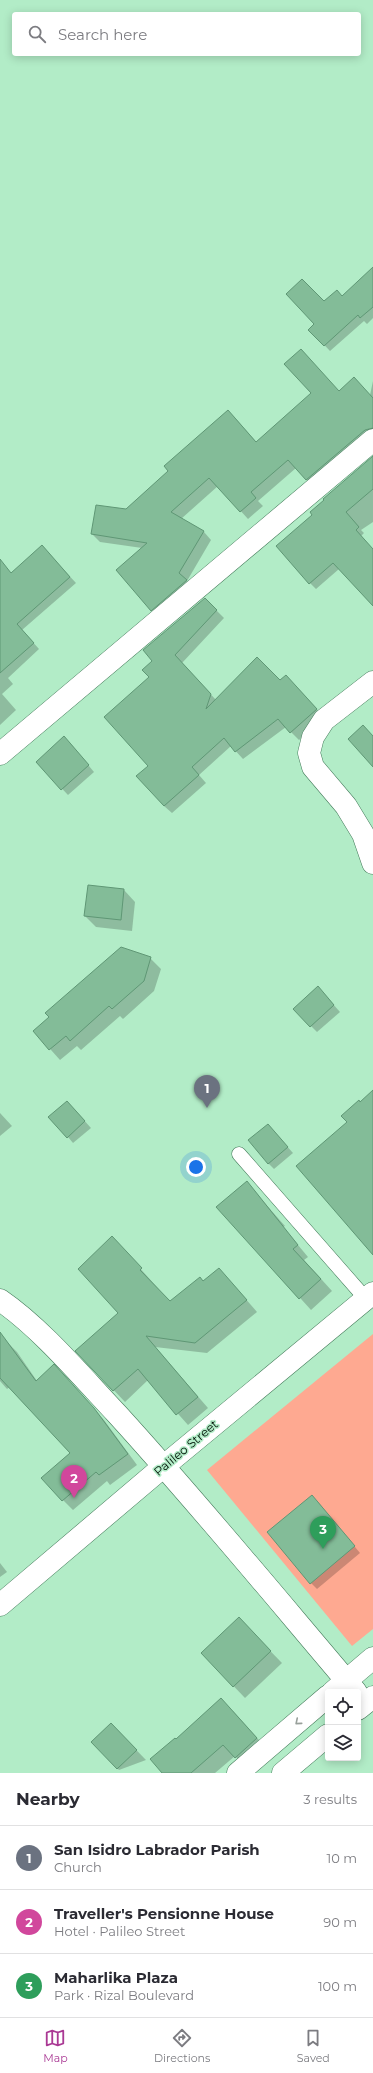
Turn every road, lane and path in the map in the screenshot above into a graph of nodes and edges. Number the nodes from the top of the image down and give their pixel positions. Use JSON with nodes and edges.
{"nodes":[{"id":1,"x":373,"y":440,"type":"edge"},
{"id":2,"x":373,"y":682,"type":"edge"},
{"id":3,"x":0,"y":754,"type":"edge"},
{"id":4,"x":373,"y":863,"type":"edge"},
{"id":5,"x":239,"y":1154,"type":"dead end"},
{"id":6,"x":369,"y":1296,"type":"edge"},
{"id":7,"x":0,"y":1300,"type":"edge"},
{"id":8,"x":164,"y":1466,"type":"junction"},
{"id":9,"x":0,"y":1605,"type":"edge"},
{"id":10,"x":373,"y":1658,"type":"edge"},
{"id":11,"x":350,"y":1689,"type":"edge"},
{"id":12,"x":361,"y":1690,"type":"edge"},
{"id":13,"x":325,"y":1699,"type":"edge"},
{"id":14,"x":325,"y":1738,"type":"edge"},
{"id":15,"x":238,"y":1773,"type":"edge"},
{"id":16,"x":283,"y":1773,"type":"edge"}],
"edges":[{"from":1,"to":3,"type":"street"},
{"from":2,"to":4,"type":"street"},
{"from":5,"to":6,"type":"lane"},
{"from":6,"to":8,"type":"street","name":"Palileo Street"},
{"from":7,"to":8,"type":"street"},
{"from":8,"to":9,"type":"street","name":"Palileo Street"},
{"from":8,"to":11,"type":"street"},
{"from":10,"to":12,"type":"street"},
{"from":13,"to":15,"type":"street","one_way":true},
{"from":14,"to":16,"type":"street"}]}
